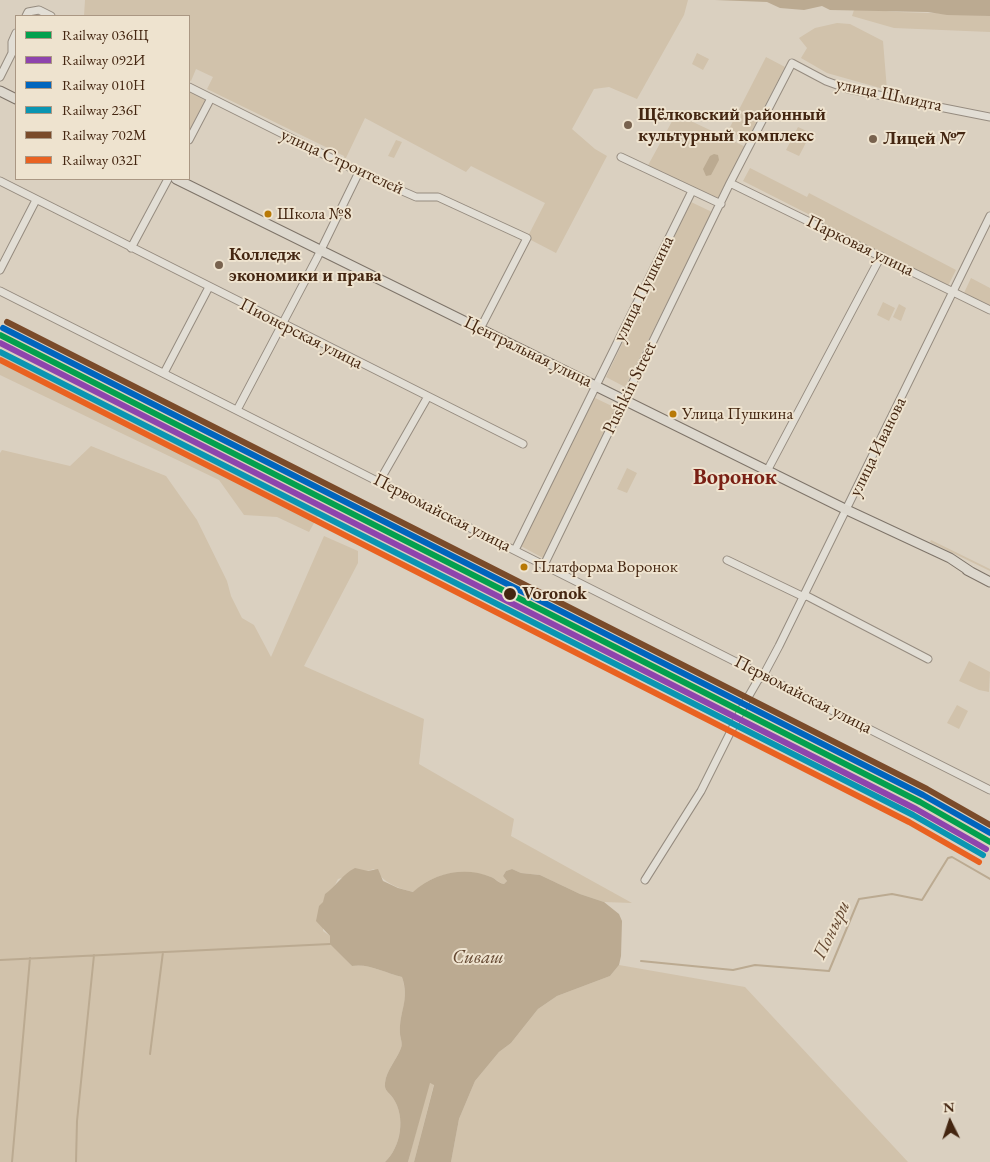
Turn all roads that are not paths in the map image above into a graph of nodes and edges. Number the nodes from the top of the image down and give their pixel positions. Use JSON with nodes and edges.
{"nodes":[{"id":1,"x":26,"y":15,"type":"edge"},
{"id":2,"x":49,"y":15,"type":"edge"},
{"id":3,"x":15,"y":35,"type":"edge"},
{"id":4,"x":0,"y":77,"type":"edge"},
{"id":5,"x":190,"y":88,"type":"edge"},
{"id":6,"x":0,"y":91,"type":"edge"},
{"id":7,"x":15,"y":98,"type":"edge"},
{"id":8,"x":211,"y":98,"type":"junction"},
{"id":9,"x":990,"y":117,"type":"edge"},
{"id":10,"x":190,"y":138,"type":"edge"},
{"id":11,"x":620,"y":157,"type":"dead end"},
{"id":12,"x":359,"y":172,"type":"junction"},
{"id":13,"x":167,"y":180,"type":"edge"},
{"id":14,"x":178,"y":180,"type":"edge"},
{"id":15,"x":0,"y":181,"type":"edge"},
{"id":16,"x":730,"y":182,"type":"junction"},
{"id":17,"x":692,"y":191,"type":"junction"},
{"id":18,"x":36,"y":200,"type":"junction"},
{"id":19,"x":720,"y":204,"type":"junction"},
{"id":20,"x":990,"y":216,"type":"edge"},
{"id":21,"x":132,"y":248,"type":"junction"},
{"id":22,"x":321,"y":251,"type":"junction"},
{"id":23,"x":881,"y":256,"type":"junction"},
{"id":24,"x":0,"y":270,"type":"edge"},
{"id":25,"x":209,"y":287,"type":"junction"},
{"id":26,"x":0,"y":291,"type":"edge"},
{"id":27,"x":953,"y":291,"type":"junction"},
{"id":28,"x":990,"y":310,"type":"edge"},
{"id":29,"x":281,"y":324,"type":"junction"},
{"id":30,"x":480,"y":329,"type":"junction"},
{"id":31,"x":164,"y":373,"type":"junction"},
{"id":32,"x":596,"y":386,"type":"junction"},
{"id":33,"x":427,"y":398,"type":"junction"},
{"id":34,"x":624,"y":400,"type":"junction"},
{"id":35,"x":237,"y":410,"type":"junction"},
{"id":36,"x":523,"y":444,"type":"dead end"},
{"id":37,"x":767,"y":471,"type":"junction"},
{"id":38,"x":379,"y":482,"type":"junction"},
{"id":39,"x":847,"y":510,"type":"junction"},
{"id":40,"x":515,"y":550,"type":"junction"},
{"id":41,"x":727,"y":560,"type":"dead end"},
{"id":42,"x":544,"y":565,"type":"junction"},
{"id":43,"x":990,"y":582,"type":"edge"},
{"id":44,"x":804,"y":596,"type":"junction"},
{"id":45,"x":928,"y":659,"type":"dead end"},
{"id":46,"x":763,"y":676,"type":"junction"},
{"id":47,"x":990,"y":790,"type":"edge"},
{"id":48,"x":645,"y":880,"type":"dead end"}],
"edges":[{"from":1,"to":2,"type":"street"},
{"from":3,"to":4,"type":"street"},
{"from":5,"to":8,"type":"street","name":"улица Строителей"},
{"from":6,"to":7,"type":"main road"},
{"from":8,"to":10,"type":"street"},
{"from":8,"to":12,"type":"street","name":"улица Строителей"},
{"from":9,"to":16,"type":"street","name":"улица Шмидта"},
{"from":11,"to":17,"type":"street"},
{"from":12,"to":22,"type":"street"},
{"from":12,"to":30,"type":"street","name":"улица Строителей"},
{"from":13,"to":21,"type":"street"},
{"from":14,"to":22,"type":"main road","name":"Центральная улица"},
{"from":15,"to":18,"type":"street","name":"Пионерская улица"},
{"from":16,"to":19,"type":"street"},
{"from":16,"to":23,"type":"street","name":"Парковая улица"},
{"from":17,"to":19,"type":"street"},
{"from":17,"to":32,"type":"street","name":"улица Пушкина"},
{"from":18,"to":21,"type":"street","name":"Пионерская улица"},
{"from":18,"to":24,"type":"street"},
{"from":19,"to":34,"type":"street","name":"Pushkin Street"},
{"from":20,"to":27,"type":"street","name":"улица Иванова"},
{"from":21,"to":25,"type":"street","name":"Пионерская улица"},
{"from":22,"to":29,"type":"street"},
{"from":22,"to":30,"type":"main road","name":"Центральная улица"},
{"from":23,"to":27,"type":"street","name":"Парковая улица"},
{"from":23,"to":37,"type":"street"},
{"from":25,"to":29,"type":"street","name":"Пионерская улица"},
{"from":25,"to":31,"type":"street"},
{"from":26,"to":31,"type":"street","name":"Первомайская улица"},
{"from":27,"to":28,"type":"street","name":"Парковая улица"},
{"from":27,"to":39,"type":"street","name":"улица Иванова"},
{"from":29,"to":33,"type":"street","name":"Пионерская улица"},
{"from":29,"to":35,"type":"street"},
{"from":30,"to":32,"type":"main road","name":"Центральная улица"},
{"from":31,"to":35,"type":"street","name":"Первомайская улица"},
{"from":32,"to":34,"type":"main road","name":"Центральная улица"},
{"from":32,"to":40,"type":"street","name":"Pushkin Street"},
{"from":33,"to":36,"type":"street","name":"Пионерская улица"},
{"from":33,"to":38,"type":"street"},
{"from":34,"to":37,"type":"main road","name":"Центральная улица"},
{"from":34,"to":42,"type":"street","name":"Pushkin Street"},
{"from":35,"to":38,"type":"street","name":"Первомайская улица"},
{"from":37,"to":39,"type":"main road","name":"Центральная улица"},
{"from":38,"to":40,"type":"street","name":"Первомайская улица"},
{"from":39,"to":43,"type":"main road","name":"Центральная улица"},
{"from":39,"to":44,"type":"street","name":"улица Иванова"},
{"from":40,"to":42,"type":"street","name":"Первомайская улица"},
{"from":41,"to":44,"type":"street"},
{"from":42,"to":46,"type":"street","name":"Первомайская улица"},
{"from":44,"to":45,"type":"street"},
{"from":44,"to":46,"type":"street","name":"улица Иванова"},
{"from":46,"to":47,"type":"street","name":"Первомайская улица"},
{"from":46,"to":48,"type":"street","name":"улица Иванова"}]}
